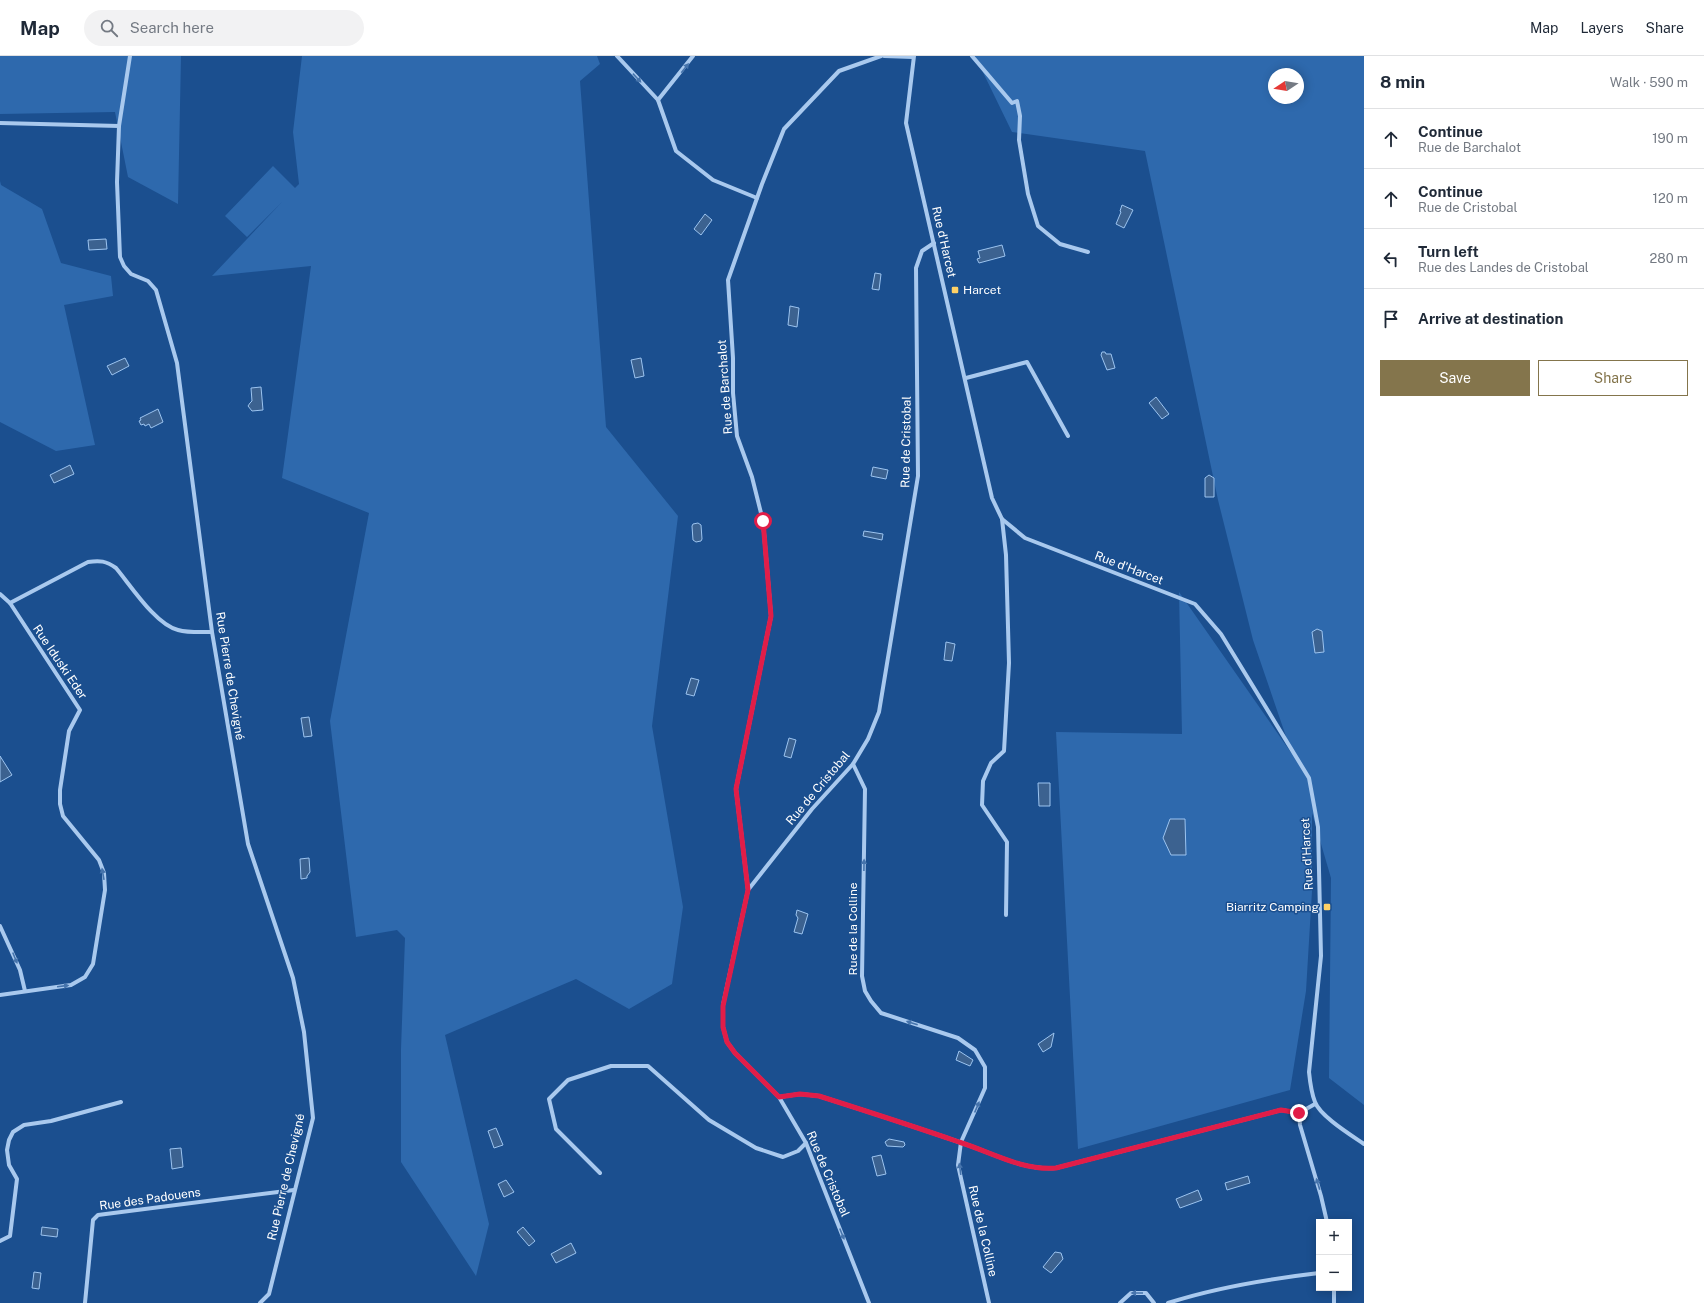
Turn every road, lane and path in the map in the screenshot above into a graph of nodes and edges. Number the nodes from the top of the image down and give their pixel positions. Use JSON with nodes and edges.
{"nodes":[{"id":1,"x":130,"y":56,"type":"edge"},
{"id":2,"x":617,"y":56,"type":"edge"},
{"id":3,"x":693,"y":56,"type":"edge"},
{"id":4,"x":881,"y":56,"type":"edge"},
{"id":5,"x":884,"y":56,"type":"edge"},
{"id":6,"x":914,"y":56,"type":"edge"},
{"id":7,"x":972,"y":56,"type":"edge"},
{"id":8,"x":658,"y":100,"type":"junction"},
{"id":9,"x":0,"y":123,"type":"edge"},
{"id":10,"x":118,"y":126,"type":"junction"},
{"id":11,"x":757,"y":198,"type":"junction"},
{"id":12,"x":934,"y":243,"type":"junction"},
{"id":13,"x":1088,"y":252,"type":"dead end"},
{"id":14,"x":966,"y":378,"type":"junction"},
{"id":15,"x":1068,"y":436,"type":"dead end"},
{"id":16,"x":1002,"y":519,"type":"junction"},
{"id":17,"x":0,"y":594,"type":"edge"},
{"id":18,"x":10,"y":602,"type":"junction"},
{"id":19,"x":212,"y":632,"type":"junction"},
{"id":20,"x":853,"y":764,"type":"junction"},
{"id":21,"x":748,"y":890,"type":"junction"},
{"id":22,"x":1006,"y":915,"type":"dead end"},
{"id":23,"x":0,"y":926,"type":"edge"},
{"id":24,"x":25,"y":991,"type":"junction"},
{"id":25,"x":0,"y":995,"type":"edge"},
{"id":26,"x":779,"y":1097,"type":"junction"},
{"id":27,"x":121,"y":1102,"type":"dead end"},
{"id":28,"x":1315,"y":1104,"type":"junction"},
{"id":29,"x":1299,"y":1113,"type":"junction"},
{"id":30,"x":961,"y":1142,"type":"junction"},
{"id":31,"x":806,"y":1143,"type":"junction"},
{"id":32,"x":1364,"y":1144,"type":"edge"},
{"id":33,"x":600,"y":1173,"type":"dead end"},
{"id":34,"x":294,"y":1190,"type":"junction"},
{"id":35,"x":1326,"y":1219,"type":"edge"},
{"id":36,"x":0,"y":1241,"type":"edge"},
{"id":37,"x":1316,"y":1273,"type":"edge"},
{"id":38,"x":1334,"y":1291,"type":"edge"},
{"id":39,"x":85,"y":1303,"type":"edge"},
{"id":40,"x":260,"y":1303,"type":"edge"},
{"id":41,"x":869,"y":1303,"type":"edge"},
{"id":42,"x":989,"y":1303,"type":"edge"},
{"id":43,"x":1120,"y":1303,"type":"edge"},
{"id":44,"x":1154,"y":1303,"type":"edge"},
{"id":45,"x":1168,"y":1303,"type":"edge"},
{"id":46,"x":1334,"y":1303,"type":"edge"}],
"edges":[{"from":1,"to":10,"type":"street","name":"Rue Pierre de Chevigné"},
{"from":2,"to":8,"type":"street","one_way":true},
{"from":8,"to":3,"type":"street","one_way":true},
{"from":4,"to":11,"type":"street","name":"Rue de Barchalot"},
{"from":5,"to":6,"type":"street"},
{"from":6,"to":12,"type":"street","name":"Rue d'Harcet"},
{"from":7,"to":13,"type":"street"},
{"from":8,"to":11,"type":"street"},
{"from":9,"to":10,"type":"street"},
{"from":10,"to":19,"type":"street","name":"Rue Pierre de Chevigné"},
{"from":11,"to":21,"type":"street","name":"Rue de Barchalot"},
{"from":12,"to":14,"type":"street","name":"Rue d'Harcet"},
{"from":12,"to":20,"type":"street","name":"Rue de Cristobal"},
{"from":14,"to":15,"type":"street"},
{"from":14,"to":16,"type":"street","name":"Rue d'Harcet"},
{"from":16,"to":22,"type":"street"},
{"from":16,"to":28,"type":"street","name":"Rue d'Harcet"},
{"from":17,"to":18,"type":"street","name":"Rue Iduski Eder"},
{"from":18,"to":19,"type":"street"},
{"from":24,"to":18,"type":"street","name":"Rue Iduski Eder","one_way":true},
{"from":19,"to":34,"type":"street","name":"Rue Pierre de Chevigné"},
{"from":20,"to":21,"type":"street","name":"Rue de Cristobal"},
{"from":30,"to":20,"type":"street","name":"Rue de la Colline","one_way":true},
{"from":21,"to":26,"type":"street","name":"Rue de Cristobal"},
{"from":23,"to":24,"type":"street","one_way":true},
{"from":24,"to":25,"type":"street","name":"Rue Iduski Eder"},
{"from":26,"to":30,"type":"street"},
{"from":26,"to":31,"type":"street","name":"Rue de Cristobal"},
{"from":27,"to":36,"type":"street"},
{"from":28,"to":29,"type":"street"},
{"from":28,"to":32,"type":"street"},
{"from":29,"to":30,"type":"street"},
{"from":35,"to":29,"type":"street","one_way":true},
{"from":42,"to":30,"type":"street","name":"Rue de la Colline","one_way":true},
{"from":31,"to":33,"type":"street"},
{"from":31,"to":41,"type":"street","name":"Rue de Cristobal","one_way":true},
{"from":34,"to":39,"type":"street","name":"Rue des Padouens"},
{"from":34,"to":40,"type":"street","name":"Rue Pierre de Chevigné"},
{"from":37,"to":45,"type":"street"},
{"from":38,"to":46,"type":"street"},
{"from":44,"to":43,"type":"street","one_way":true}]}
